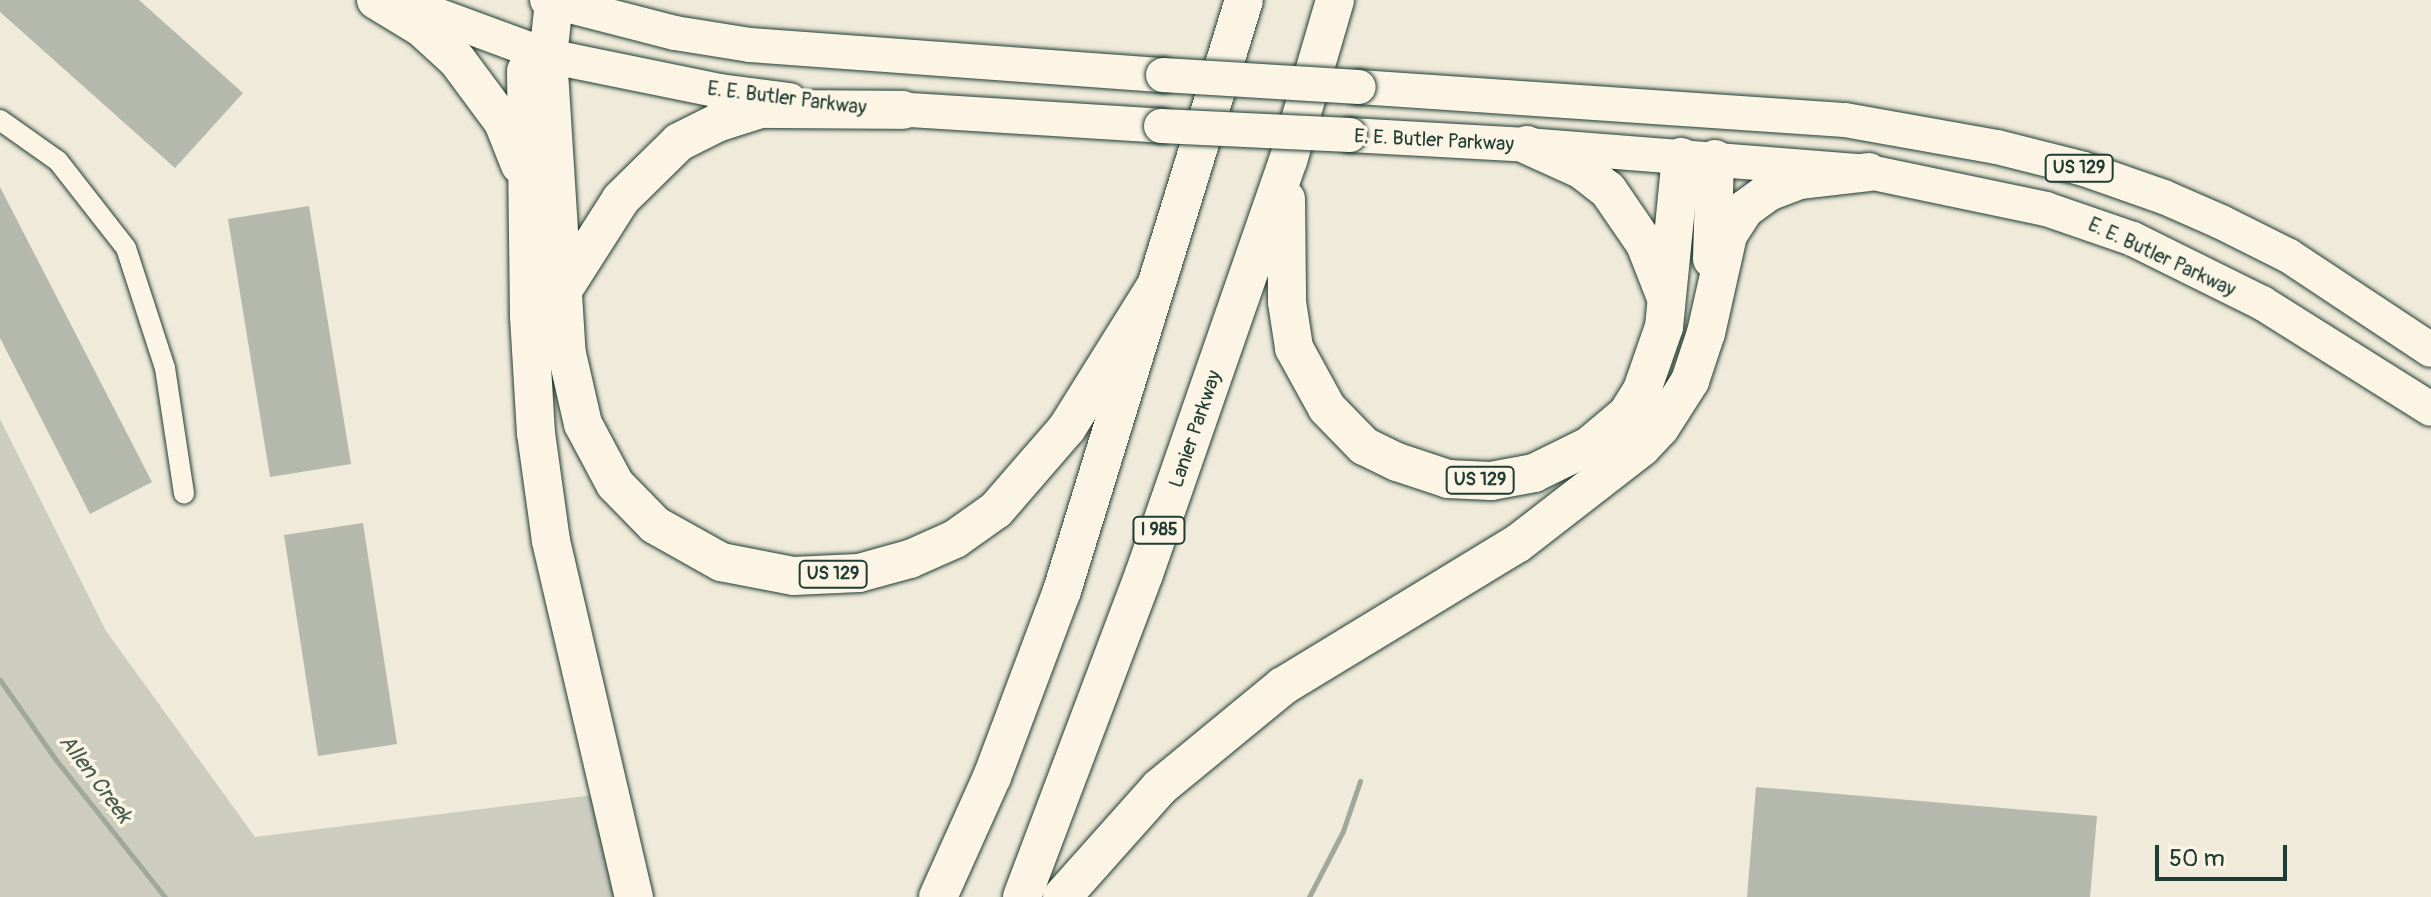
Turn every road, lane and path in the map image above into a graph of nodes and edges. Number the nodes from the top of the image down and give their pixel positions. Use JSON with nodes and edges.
{"nodes":[{"id":1,"x":376,"y":0,"type":"edge"},
{"id":2,"x":396,"y":0,"type":"edge"},
{"id":3,"x":1244,"y":0,"type":"edge"},
{"id":4,"x":1335,"y":0,"type":"edge"},
{"id":5,"x":547,"y":1,"type":"edge"},
{"id":6,"x":537,"y":52,"type":"junction"},
{"id":7,"x":1702,"y":108,"type":"junction"},
{"id":8,"x":903,"y":110,"type":"junction"},
{"id":9,"x":0,"y":120,"type":"edge"},
{"id":10,"x":1527,"y":145,"type":"junction"},
{"id":11,"x":1698,"y":158,"type":"junction"},
{"id":12,"x":1288,"y":161,"type":"junction"},
{"id":13,"x":1869,"y":172,"type":"junction"},
{"id":14,"x":527,"y":194,"type":"junction"},
{"id":15,"x":565,"y":287,"type":"junction"},
{"id":16,"x":1155,"y":287,"type":"junction"},
{"id":17,"x":1667,"y":299,"type":"junction"},
{"id":18,"x":1712,"y":306,"type":"junction"},
{"id":19,"x":2431,"y":350,"type":"edge"},
{"id":20,"x":2431,"y":409,"type":"edge"},
{"id":21,"x":184,"y":494,"type":"dead end"},
{"id":22,"x":634,"y":897,"type":"edge"},
{"id":23,"x":938,"y":897,"type":"edge"},
{"id":24,"x":1022,"y":897,"type":"edge"},
{"id":25,"x":1062,"y":897,"type":"edge"}],
"edges":[{"from":1,"to":14,"type":"highway"},
{"from":2,"to":6,"type":"highway","name":"E. E. Butler Parkway"},
{"from":3,"to":16,"type":"highway"},
{"from":4,"to":12,"type":"highway","name":"Lanier Parkway","number":"I 985"},
{"from":5,"to":6,"type":"highway"},
{"from":5,"to":7,"type":"highway","bridge":true},
{"from":6,"to":8,"type":"highway","name":"E. E. Butler Parkway"},
{"from":6,"to":14,"type":"highway"},
{"from":6,"to":15,"type":"highway"},
{"from":7,"to":11,"type":"highway","number":"US 129"},
{"from":7,"to":19,"type":"highway","number":"US 129"},
{"from":8,"to":10,"type":"highway","name":"E. E. Butler Parkway","number":"US 129","bridge":true},
{"from":8,"to":15,"type":"highway","number":"US 129"},
{"from":9,"to":21,"type":"street"},
{"from":10,"to":11,"type":"highway","name":"E. E. Butler Parkway","number":"US 129"},
{"from":10,"to":17,"type":"highway"},
{"from":11,"to":13,"type":"highway","name":"E. E. Butler Parkway","number":"US 129"},
{"from":11,"to":17,"type":"highway","number":"US 129"},
{"from":11,"to":18,"type":"highway"},
{"from":12,"to":17,"type":"highway","number":"US 129"},
{"from":12,"to":24,"type":"highway","name":"Lanier Parkway","number":"I 985"},
{"from":13,"to":18,"type":"highway"},
{"from":13,"to":20,"type":"highway","name":"E. E. Butler Parkway","number":"US 129"},
{"from":14,"to":22,"type":"highway"},
{"from":15,"to":16,"type":"highway","number":"US 129"},
{"from":16,"to":23,"type":"highway"},
{"from":18,"to":25,"type":"highway"}]}
